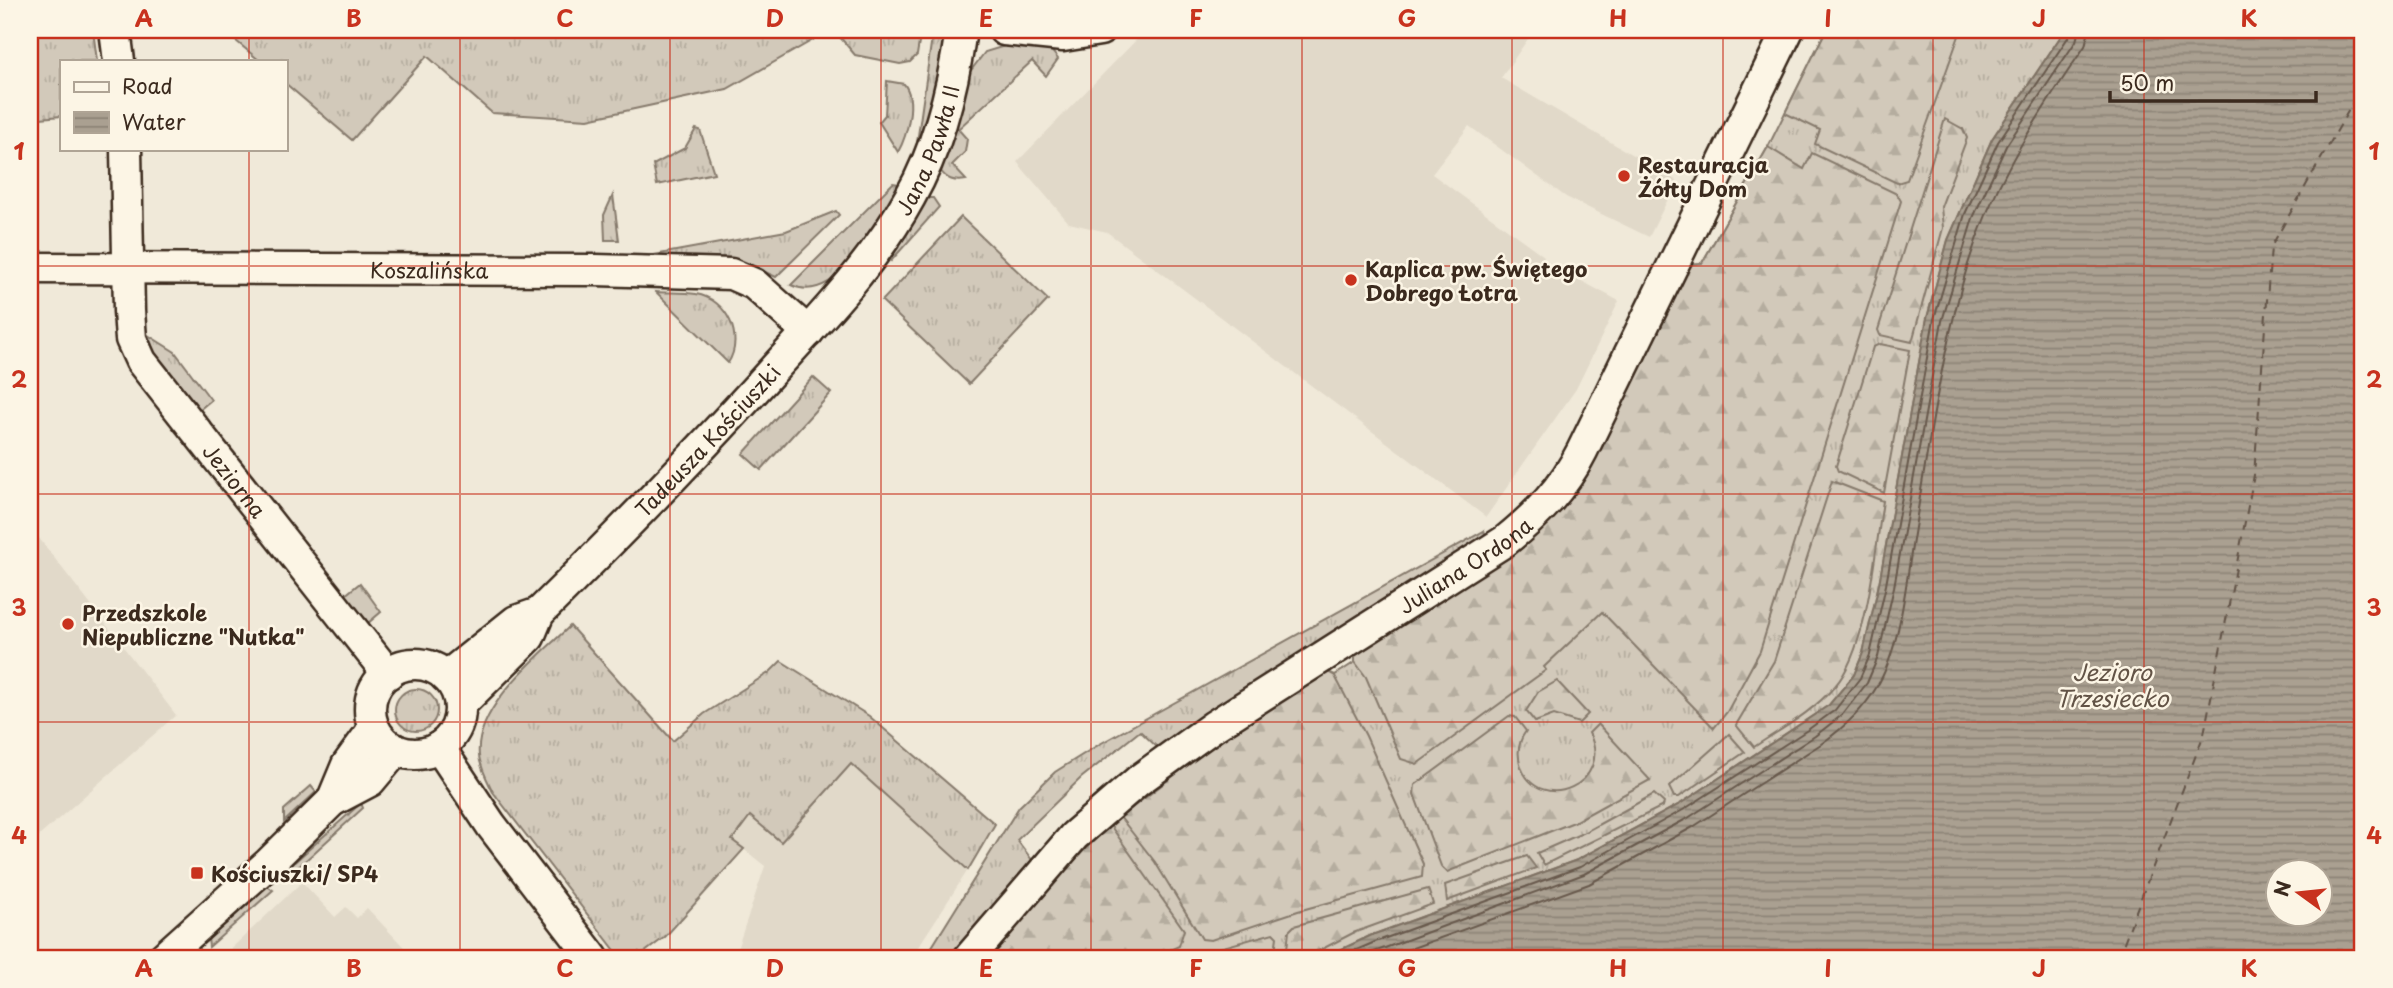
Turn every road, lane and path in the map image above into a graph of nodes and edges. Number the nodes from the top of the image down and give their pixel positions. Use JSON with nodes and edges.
{"nodes":[{"id":1,"x":115,"y":30,"type":"edge"},
{"id":2,"x":961,"y":30,"type":"edge"},
{"id":3,"x":1004,"y":30,"type":"edge"},
{"id":4,"x":1100,"y":30,"type":"edge"},
{"id":5,"x":1788,"y":30,"type":"edge"},
{"id":6,"x":119,"y":60,"type":"edge"},
{"id":7,"x":126,"y":150,"type":"edge"},
{"id":8,"x":869,"y":261,"type":"joint"},
{"id":9,"x":30,"y":268,"type":"edge"},
{"id":10,"x":129,"y":268,"type":"junction"},
{"id":11,"x":808,"y":332,"type":"junction"},
{"id":12,"x":539,"y":613,"type":"junction"},
{"id":13,"x":388,"y":674,"type":"junction"},
{"id":14,"x":446,"y":677,"type":"junction"},
{"id":15,"x":460,"y":705,"type":"junction"},
{"id":16,"x":374,"y":728,"type":"junction"},
{"id":17,"x":439,"y":747,"type":"junction"},
{"id":18,"x":396,"y":750,"type":"junction"},
{"id":19,"x":332,"y":801,"type":"junction"},
{"id":20,"x":163,"y":958,"type":"edge"},
{"id":21,"x":593,"y":958,"type":"edge"},
{"id":22,"x":969,"y":958,"type":"edge"}],
"edges":[{"from":1,"to":6,"type":"street"},
{"from":2,"to":8,"type":"street","name":"Jana Pawła II"},
{"from":3,"to":4,"type":"street"},
{"from":5,"to":22,"type":"street","name":"Juliana Ordona"},
{"from":7,"to":10,"type":"street","name":"Jeziorna"},
{"from":8,"to":11,"type":"street","name":"Tadeusza Kościuszki"},
{"from":9,"to":10,"type":"street","name":"Koszalińska"},
{"from":10,"to":11,"type":"street","name":"Koszalińska"},
{"from":10,"to":13,"type":"street","name":"Jeziorna"},
{"from":11,"to":12,"type":"street","name":"Tadeusza Kościuszki"},
{"from":12,"to":14,"type":"street","name":"Tadeusza Kościuszki"},
{"from":12,"to":15,"type":"street","name":"Tadeusza Kościuszki"},
{"from":13,"to":14,"type":"street"},
{"from":13,"to":16,"type":"street"},
{"from":14,"to":15,"type":"street"},
{"from":15,"to":17,"type":"street"},
{"from":16,"to":18,"type":"street"},
{"from":16,"to":19,"type":"street"},
{"from":17,"to":18,"type":"street"},
{"from":17,"to":21,"type":"street"},
{"from":18,"to":19,"type":"street"},
{"from":19,"to":20,"type":"street"}]}
